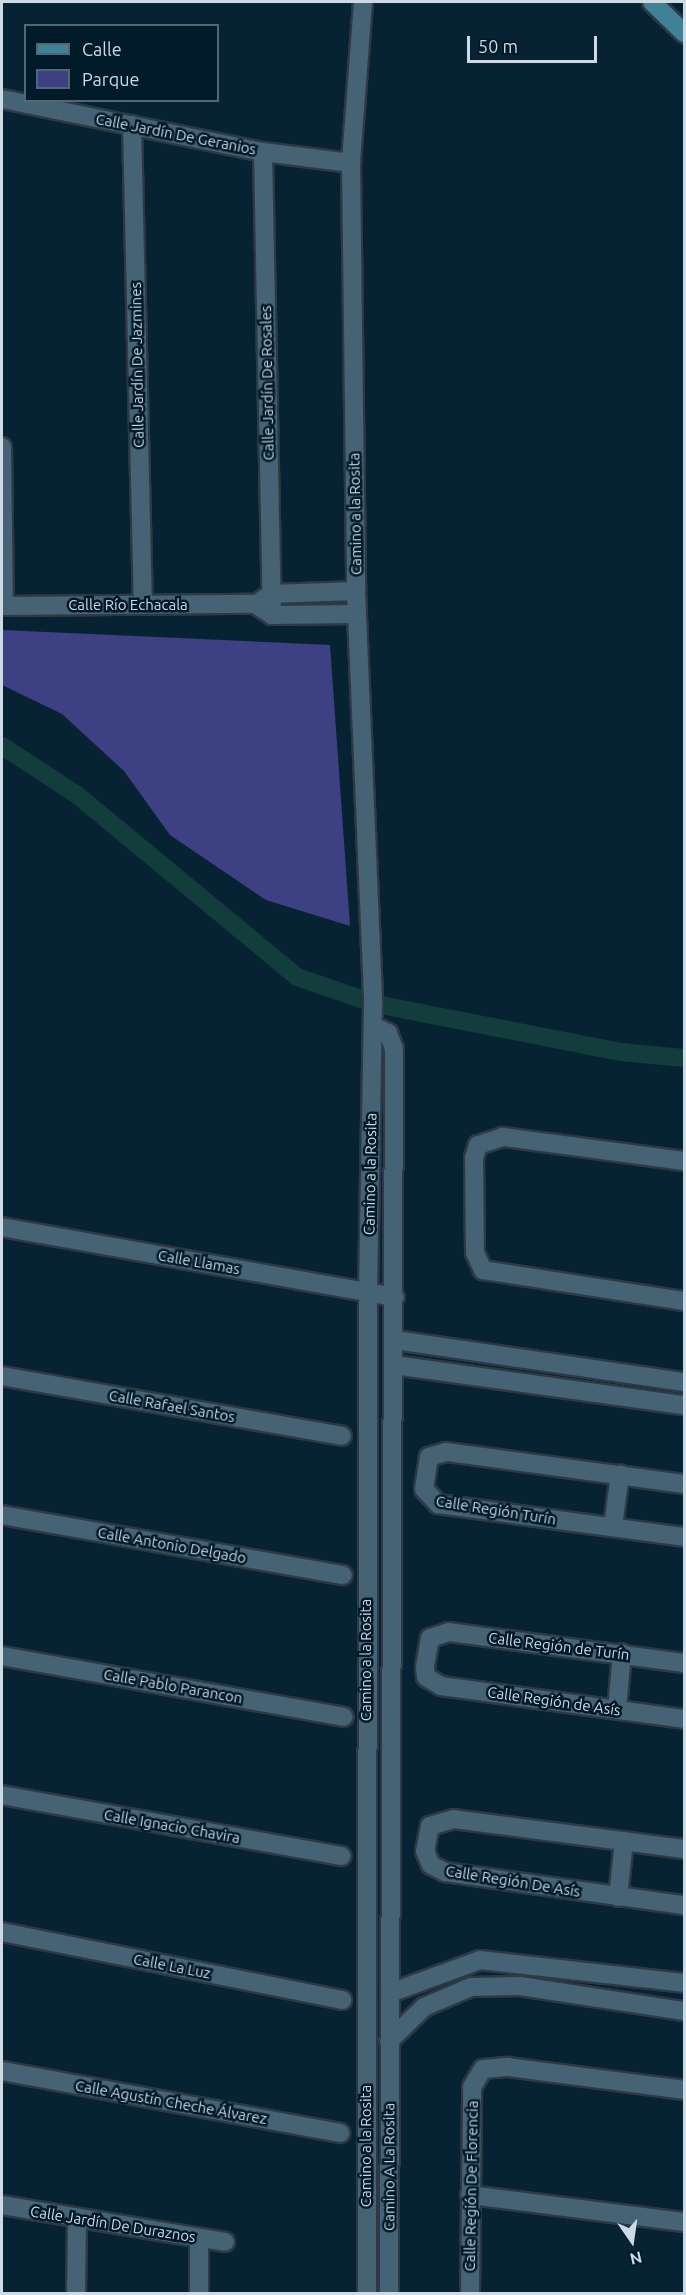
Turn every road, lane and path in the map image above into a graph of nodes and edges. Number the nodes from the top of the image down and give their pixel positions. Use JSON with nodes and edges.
{"nodes":[{"id":1,"x":363,"y":2,"type":"edge"},
{"id":2,"x":652,"y":2,"type":"edge"},
{"id":3,"x":684,"y":33,"type":"edge"},
{"id":4,"x":2,"y":99,"type":"edge"},
{"id":5,"x":132,"y":125,"type":"junction"},
{"id":6,"x":263,"y":152,"type":"junction"},
{"id":7,"x":351,"y":163,"type":"junction"},
{"id":8,"x":2,"y":447,"type":"edge"},
{"id":9,"x":356,"y":591,"type":"junction"},
{"id":10,"x":271,"y":594,"type":"junction"},
{"id":11,"x":255,"y":604,"type":"junction"},
{"id":12,"x":143,"y":605,"type":"junction"},
{"id":13,"x":3,"y":606,"type":"edge"},
{"id":14,"x":357,"y":614,"type":"junction"},
{"id":15,"x":272,"y":615,"type":"junction"},
{"id":16,"x":373,"y":1026,"type":"junction"},
{"id":17,"x":684,"y":1161,"type":"edge"},
{"id":18,"x":2,"y":1227,"type":"edge"},
{"id":19,"x":368,"y":1291,"type":"junction"},
{"id":20,"x":395,"y":1297,"type":"junction"},
{"id":21,"x":684,"y":1301,"type":"edge"},
{"id":22,"x":395,"y":1340,"type":"junction"},
{"id":23,"x":394,"y":1365,"type":"junction"},
{"id":24,"x":2,"y":1376,"type":"edge"},
{"id":25,"x":647,"y":1376,"type":"junction"},
{"id":26,"x":684,"y":1382,"type":"edge"},
{"id":27,"x":643,"y":1400,"type":"junction"},
{"id":28,"x":684,"y":1405,"type":"edge"},
{"id":29,"x":342,"y":1436,"type":"dead end"},
{"id":30,"x":620,"y":1474,"type":"junction"},
{"id":31,"x":684,"y":1484,"type":"edge"},
{"id":32,"x":2,"y":1515,"type":"edge"},
{"id":33,"x":613,"y":1526,"type":"junction"},
{"id":34,"x":684,"y":1536,"type":"edge"},
{"id":35,"x":344,"y":1575,"type":"dead end"},
{"id":36,"x":622,"y":1653,"type":"junction"},
{"id":37,"x":2,"y":1656,"type":"edge"},
{"id":38,"x":684,"y":1663,"type":"edge"},
{"id":39,"x":426,"y":1677,"type":"joint"},
{"id":40,"x":617,"y":1709,"type":"junction"},
{"id":41,"x":344,"y":1717,"type":"dead end"},
{"id":42,"x":684,"y":1719,"type":"edge"},
{"id":43,"x":2,"y":1795,"type":"edge"},
{"id":44,"x":624,"y":1841,"type":"junction"},
{"id":45,"x":684,"y":1849,"type":"edge"},
{"id":46,"x":342,"y":1856,"type":"dead end"},
{"id":47,"x":618,"y":1897,"type":"junction"},
{"id":48,"x":684,"y":1905,"type":"edge"},
{"id":49,"x":2,"y":1932,"type":"edge"},
{"id":50,"x":684,"y":1983,"type":"edge"},
{"id":51,"x":390,"y":1993,"type":"junction"},
{"id":52,"x":342,"y":2000,"type":"dead end"},
{"id":53,"x":684,"y":2011,"type":"edge"},
{"id":54,"x":389,"y":2041,"type":"junction"},
{"id":55,"x":2,"y":2071,"type":"edge"},
{"id":56,"x":684,"y":2090,"type":"edge"},
{"id":57,"x":340,"y":2133,"type":"dead end"},
{"id":58,"x":470,"y":2195,"type":"junction"},
{"id":59,"x":2,"y":2205,"type":"edge"},
{"id":60,"x":77,"y":2220,"type":"junction"},
{"id":61,"x":684,"y":2222,"type":"edge"},
{"id":62,"x":199,"y":2238,"type":"junction"},
{"id":63,"x":225,"y":2242,"type":"dead end"},
{"id":64,"x":76,"y":2294,"type":"edge"},
{"id":65,"x":199,"y":2294,"type":"edge"},
{"id":66,"x":367,"y":2294,"type":"edge"},
{"id":67,"x":389,"y":2294,"type":"edge"},
{"id":68,"x":470,"y":2294,"type":"edge"}],
"edges":[{"from":1,"to":7,"type":"street","name":"Camino a la Rosita"},
{"from":2,"to":3,"type":"main road"},
{"from":4,"to":5,"type":"street","name":"Calle Jardín De Geranios"},
{"from":5,"to":6,"type":"street","name":"Calle Jardín De Geranios"},
{"from":5,"to":12,"type":"street","name":"Calle Jardín De Jazmines"},
{"from":6,"to":7,"type":"street","name":"Calle Jardín De Geranios"},
{"from":6,"to":10,"type":"street","name":"Calle Jardín De Rosales"},
{"from":7,"to":9,"type":"street","name":"Camino a la Rosita"},
{"from":8,"to":13,"type":"street"},
{"from":9,"to":10,"type":"street"},
{"from":9,"to":14,"type":"street","name":"Camino a la Rosita"},
{"from":10,"to":11,"type":"street"},
{"from":10,"to":15,"type":"street","name":"Calle Jardín De Rosales"},
{"from":11,"to":12,"type":"street","name":"Calle Río Echacala"},
{"from":11,"to":15,"type":"street"},
{"from":12,"to":13,"type":"street","name":"Calle Río Echacala"},
{"from":14,"to":15,"type":"street"},
{"from":14,"to":16,"type":"street","name":"Camino a la Rosita"},
{"from":16,"to":19,"type":"street","name":"Camino a la Rosita"},
{"from":16,"to":20,"type":"street","name":"Camino a la Rosita"},
{"from":17,"to":21,"type":"street"},
{"from":18,"to":19,"type":"street","name":"Calle Llamas"},
{"from":19,"to":20,"type":"street","name":"Calle Llamas"},
{"from":19,"to":66,"type":"street","name":"Camino a la Rosita"},
{"from":20,"to":22,"type":"street","name":"Camino a la Rosita"},
{"from":22,"to":23,"type":"street","name":"Camino a la Rosita"},
{"from":22,"to":25,"type":"street"},
{"from":23,"to":27,"type":"street"},
{"from":23,"to":51,"type":"street","name":"Camino a la Rosita"},
{"from":24,"to":29,"type":"street","name":"Calle Rafael Santos"},
{"from":25,"to":26,"type":"street"},
{"from":25,"to":27,"type":"street"},
{"from":27,"to":28,"type":"street"},
{"from":30,"to":31,"type":"street","name":"Calle Región Turín"},
{"from":30,"to":33,"type":"street"},
{"from":30,"to":33,"type":"street","name":"Calle Región Turín"},
{"from":32,"to":35,"type":"street","name":"Calle Antonio Delgado"},
{"from":33,"to":34,"type":"street","name":"Calle Región Turín"},
{"from":36,"to":38,"type":"street","name":"Calle Región de Turín"},
{"from":36,"to":39,"type":"street","name":"Calle Región de Turín"},
{"from":36,"to":40,"type":"street"},
{"from":37,"to":41,"type":"street","name":"Calle Pablo Parancon"},
{"from":39,"to":40,"type":"street","name":"Calle Región de Asís"},
{"from":40,"to":42,"type":"street","name":"Calle Región de Asís"},
{"from":43,"to":46,"type":"street","name":"Calle Ignacio Chavira"},
{"from":44,"to":45,"type":"street","name":"Calle Región De Asís"},
{"from":44,"to":47,"type":"street"},
{"from":44,"to":47,"type":"street","name":"Calle Región De Asís"},
{"from":47,"to":48,"type":"street","name":"Calle Región De Asís"},
{"from":49,"to":52,"type":"street","name":"Calle La Luz"},
{"from":50,"to":51,"type":"street"},
{"from":51,"to":54,"type":"street","name":"Camino a la Rosita"},
{"from":53,"to":54,"type":"street"},
{"from":54,"to":67,"type":"street","name":"Camino A La Rosita"},
{"from":55,"to":57,"type":"street","name":"Calle Agustín Cheche Álvarez"},
{"from":56,"to":58,"type":"street","name":"Calle Región De Florencia"},
{"from":58,"to":61,"type":"street"},
{"from":58,"to":68,"type":"street","name":"Calle Región De Florencia"},
{"from":59,"to":60,"type":"street","name":"Calle Jardín De Duraznos"},
{"from":60,"to":62,"type":"street","name":"Calle Jardín De Duraznos"},
{"from":60,"to":64,"type":"street"},
{"from":62,"to":63,"type":"street","name":"Calle Jardín De Duraznos"},
{"from":62,"to":65,"type":"street"}]}
